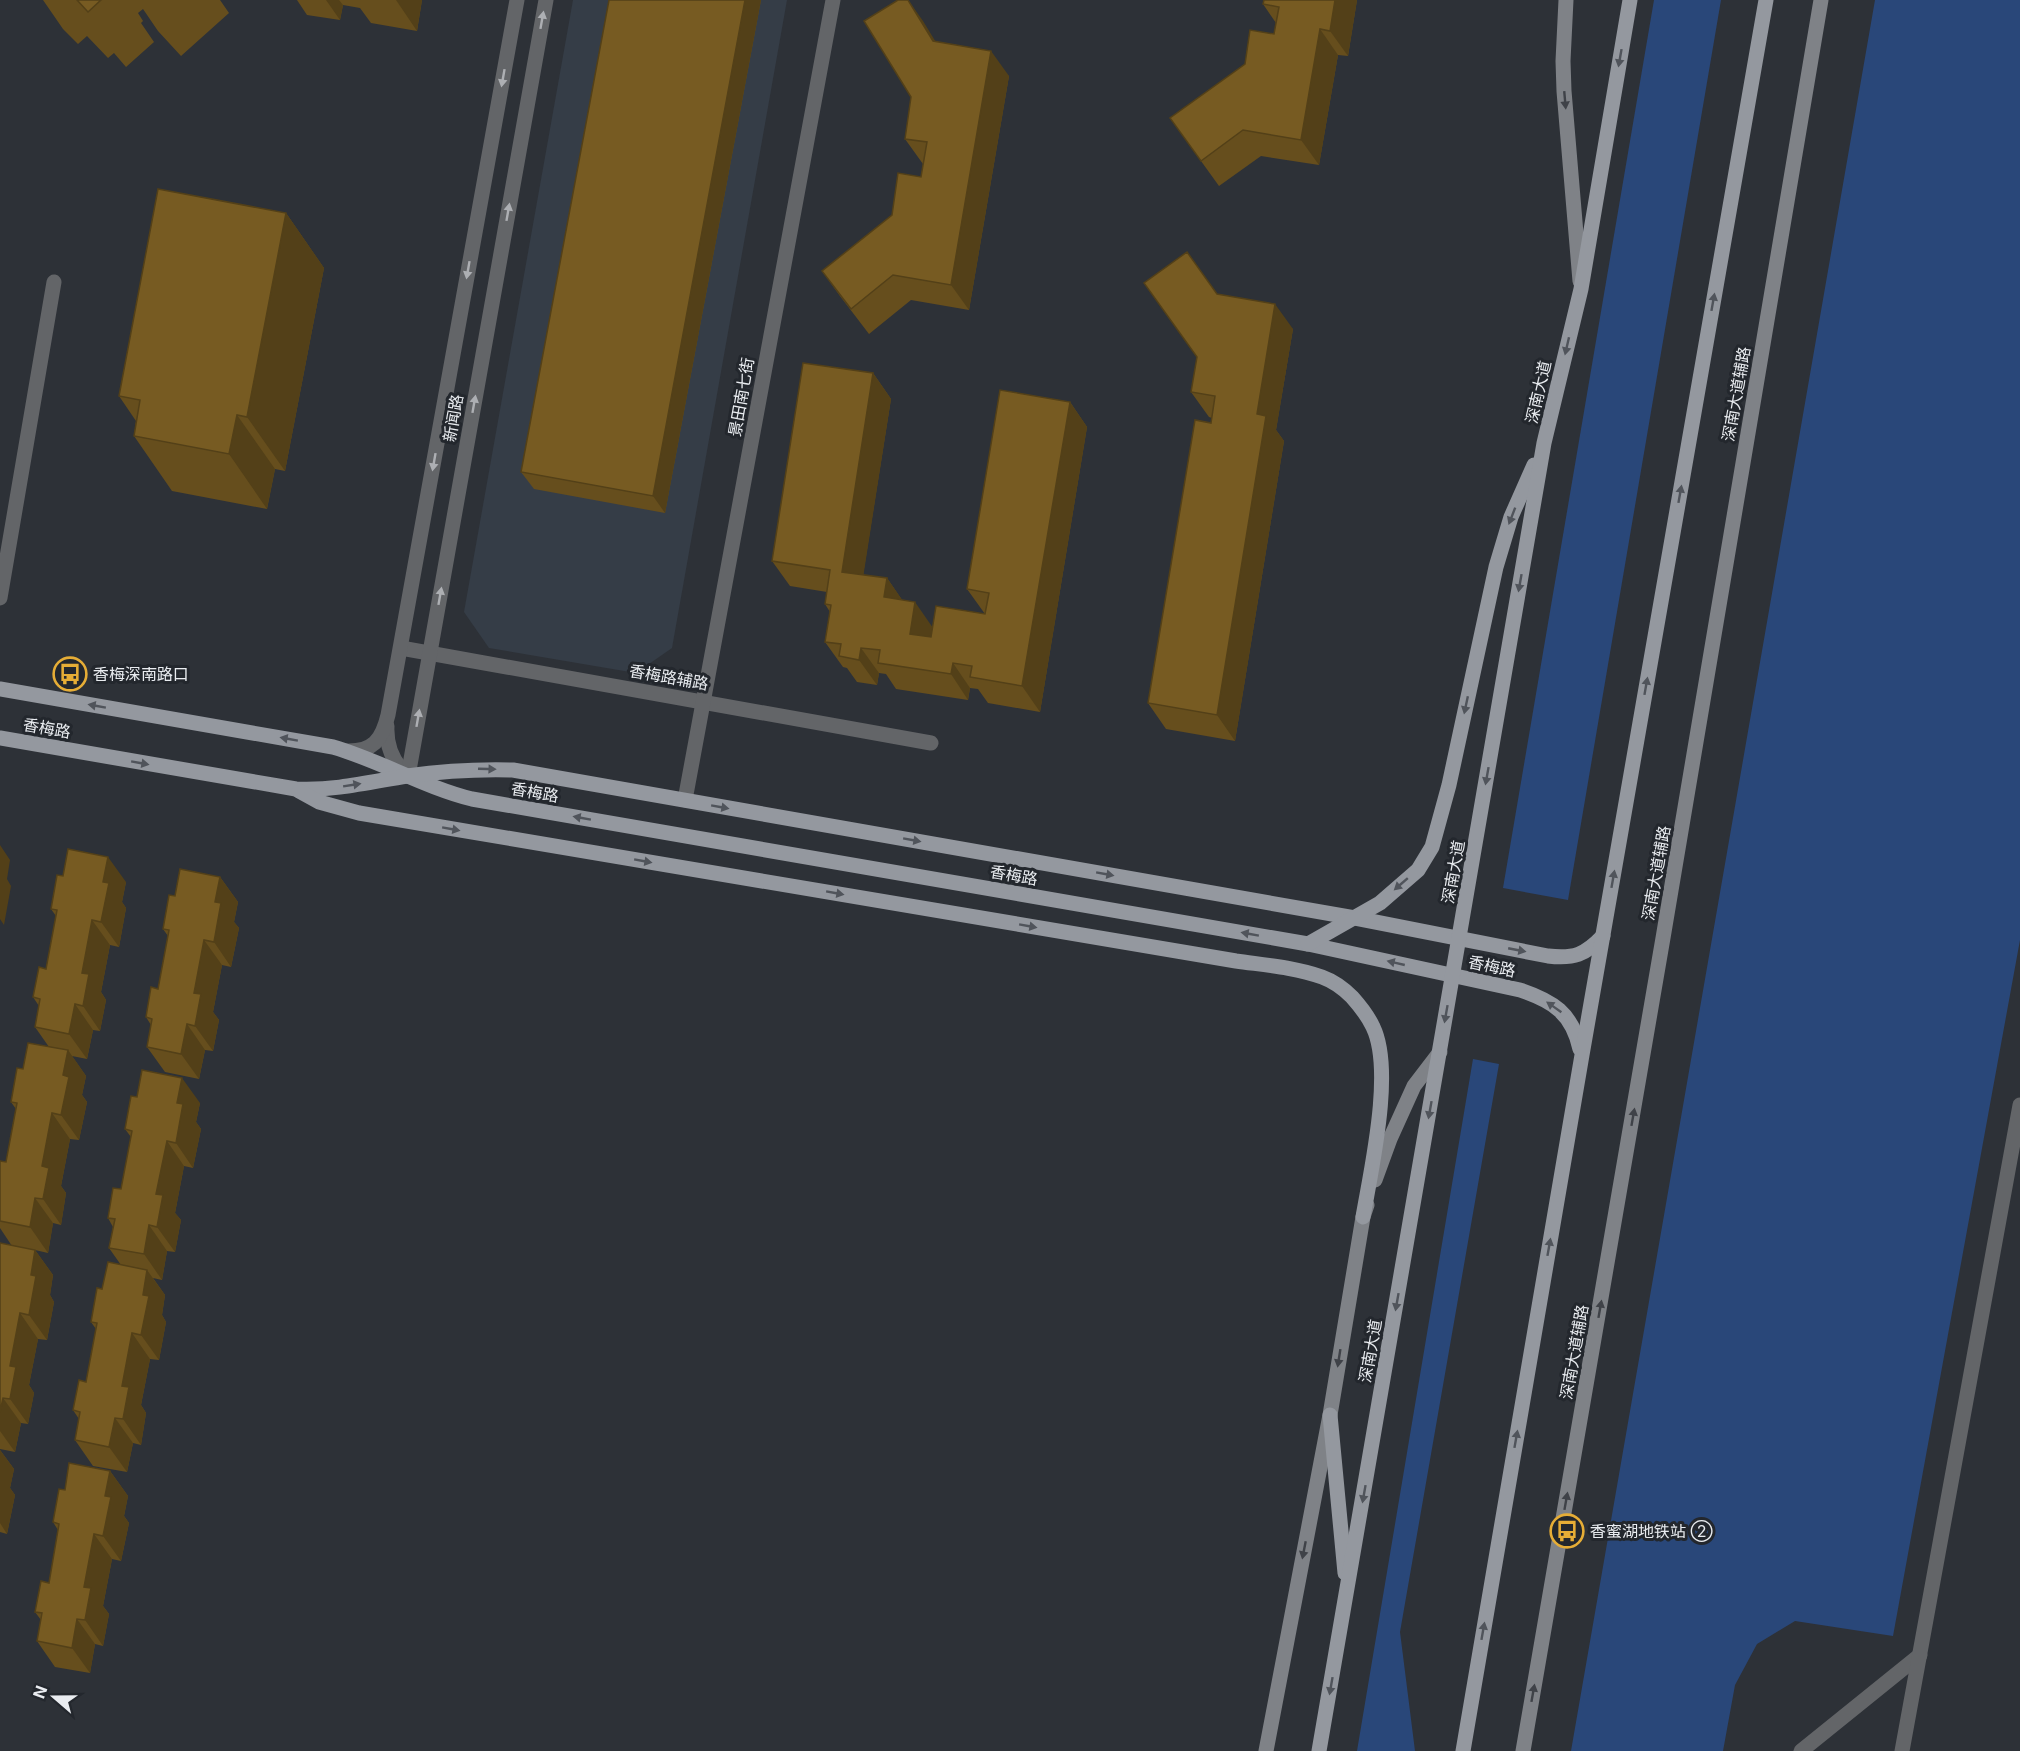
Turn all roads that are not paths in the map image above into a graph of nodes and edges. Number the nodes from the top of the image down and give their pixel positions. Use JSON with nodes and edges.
{"nodes":[{"id":1,"x":517,"y":0,"type":"edge"},
{"id":2,"x":546,"y":0,"type":"edge"},
{"id":3,"x":833,"y":0,"type":"edge"},
{"id":4,"x":1566,"y":0,"type":"edge"},
{"id":5,"x":1630,"y":0,"type":"edge"},
{"id":6,"x":1766,"y":0,"type":"edge"},
{"id":7,"x":1821,"y":0,"type":"edge"},
{"id":8,"x":54,"y":282,"type":"dead end"},
{"id":9,"x":1581,"y":289,"type":"junction"},
{"id":10,"x":1544,"y":443,"type":"junction"},
{"id":11,"x":0,"y":598,"type":"edge"},
{"id":12,"x":401,"y":648,"type":"junction"},
{"id":13,"x":430,"y":653,"type":"junction"},
{"id":14,"x":0,"y":689,"type":"edge"},
{"id":15,"x":703,"y":701,"type":"junction"},
{"id":16,"x":388,"y":716,"type":"junction"},
{"id":17,"x":0,"y":738,"type":"edge"},
{"id":18,"x":931,"y":743,"type":"dead end"},
{"id":19,"x":346,"y":751,"type":"junction"},
{"id":20,"x":408,"y":776,"type":"junction"},
{"id":21,"x":296,"y":789,"type":"junction"},
{"id":22,"x":685,"y":800,"type":"junction"},
{"id":23,"x":1355,"y":918,"type":"junction"},
{"id":24,"x":1603,"y":936,"type":"junction"},
{"id":25,"x":1459,"y":939,"type":"junction"},
{"id":26,"x":1308,"y":944,"type":"junction"},
{"id":27,"x":1453,"y":976,"type":"junction"},
{"id":28,"x":1440,"y":1052,"type":"junction"},
{"id":29,"x":1582,"y":1055,"type":"junction"},
{"id":30,"x":2020,"y":1105,"type":"edge"},
{"id":31,"x":2015,"y":1150,"type":"edge"},
{"id":32,"x":1363,"y":1217,"type":"junction"},
{"id":33,"x":1330,"y":1415,"type":"junction"},
{"id":34,"x":1347,"y":1592,"type":"junction"},
{"id":35,"x":1920,"y":1655,"type":"junction"},
{"id":36,"x":1266,"y":1751,"type":"edge"},
{"id":37,"x":1319,"y":1751,"type":"edge"},
{"id":38,"x":1463,"y":1751,"type":"edge"},
{"id":39,"x":1523,"y":1751,"type":"edge"},
{"id":40,"x":1801,"y":1751,"type":"edge"},
{"id":41,"x":1902,"y":1751,"type":"edge"}],
"edges":[{"from":1,"to":12,"type":"street","name":"新闻路","one_way":true},
{"from":13,"to":2,"type":"street","name":"新闻路","one_way":true},
{"from":3,"to":15,"type":"street","name":"景田南七街"},
{"from":4,"to":9,"type":"main road","one_way":true},
{"from":5,"to":9,"type":"main road","name":"深南大道","one_way":true},
{"from":24,"to":6,"type":"main road","one_way":true},
{"from":39,"to":7,"type":"main road","name":"深南大道辅路","one_way":true},
{"from":8,"to":11,"type":"street"},
{"from":9,"to":10,"type":"main road","name":"深南大道","one_way":true},
{"from":10,"to":23,"type":"main road","one_way":true},
{"from":10,"to":25,"type":"main road","name":"深南大道","one_way":true},
{"from":12,"to":13,"type":"street","name":"香梅路辅路"},
{"from":12,"to":16,"type":"street","name":"新闻路"},
{"from":13,"to":15,"type":"street","name":"香梅路辅路"},
{"from":20,"to":13,"type":"street","name":"新闻路","one_way":true},
{"from":19,"to":14,"type":"main road","name":"香梅路","one_way":true},
{"from":15,"to":18,"type":"street","name":"香梅路辅路"},
{"from":15,"to":22,"type":"street","name":"景田南七街"},
{"from":16,"to":19,"type":"street","name":"新闻路"},
{"from":16,"to":20,"type":"street","name":"新闻路"},
{"from":17,"to":21,"type":"main road","name":"香梅路","one_way":true},
{"from":19,"to":20,"type":"main road","name":"香梅路"},
{"from":21,"to":20,"type":"main road","name":"香梅路","one_way":true},
{"from":20,"to":22,"type":"main road","name":"香梅路","one_way":true},
{"from":26,"to":20,"type":"main road","name":"香梅路","one_way":true},
{"from":21,"to":32,"type":"main road","one_way":true},
{"from":22,"to":23,"type":"main road","name":"香梅路","one_way":true},
{"from":23,"to":25,"type":"main road","name":"香梅路"},
{"from":23,"to":26,"type":"main road"},
{"from":25,"to":24,"type":"main road","name":"香梅路","one_way":true},
{"from":24,"to":29,"type":"main road"},
{"from":25,"to":27,"type":"main road","name":"深南大道"},
{"from":27,"to":26,"type":"main road","name":"香梅路","one_way":true},
{"from":27,"to":28,"type":"main road","name":"深南大道","one_way":true},
{"from":29,"to":27,"type":"main road","name":"香梅路","one_way":true},
{"from":28,"to":32,"type":"main road"},
{"from":28,"to":34,"type":"main road","name":"深南大道","one_way":true},
{"from":38,"to":29,"type":"main road","one_way":true},
{"from":30,"to":31,"type":"street"},
{"from":31,"to":35,"type":"street"},
{"from":32,"to":33,"type":"main road","one_way":true},
{"from":33,"to":34,"type":"main road"},
{"from":33,"to":36,"type":"main road","one_way":true},
{"from":34,"to":37,"type":"main road","name":"深南大道","one_way":true},
{"from":35,"to":40,"type":"street"},
{"from":35,"to":41,"type":"street"}]}
